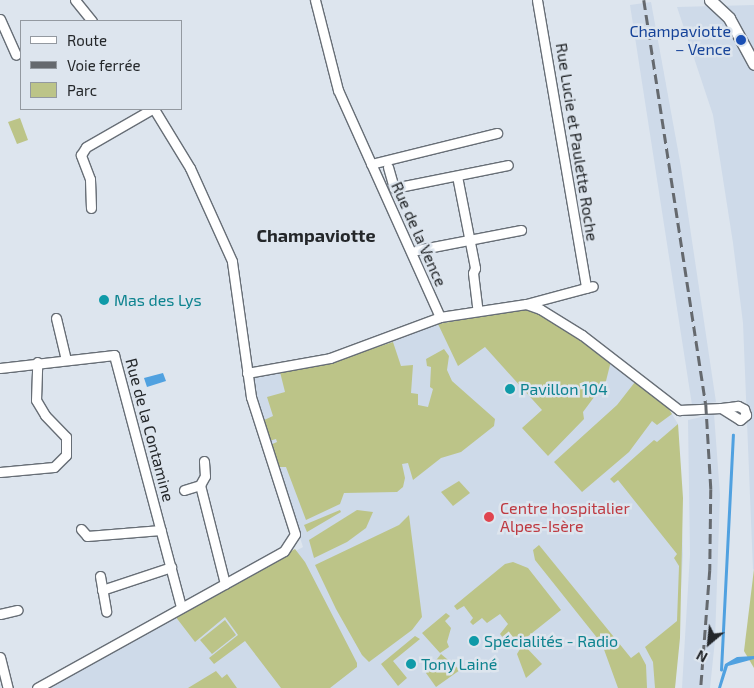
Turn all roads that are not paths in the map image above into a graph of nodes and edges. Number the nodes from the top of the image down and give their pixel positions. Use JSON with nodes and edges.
{"nodes":[{"id":1,"x":76,"y":0,"type":"edge"},
{"id":2,"x":316,"y":0,"type":"edge"},
{"id":3,"x":537,"y":0,"type":"edge"},
{"id":4,"x":710,"y":0,"type":"edge"},
{"id":5,"x":0,"y":19,"type":"edge"},
{"id":6,"x":91,"y":20,"type":"edge"},
{"id":7,"x":16,"y":55,"type":"dead end"},
{"id":8,"x":754,"y":64,"type":"edge"},
{"id":9,"x":151,"y":110,"type":"edge"},
{"id":10,"x":154,"y":110,"type":"edge"},
{"id":11,"x":497,"y":133,"type":"dead end"},
{"id":12,"x":371,"y":164,"type":"junction"},
{"id":13,"x":508,"y":165,"type":"dead end"},
{"id":14,"x":388,"y":167,"type":"dead end"},
{"id":15,"x":457,"y":176,"type":"junction"},
{"id":16,"x":91,"y":208,"type":"dead end"},
{"id":17,"x":521,"y":230,"type":"dead end"},
{"id":18,"x":470,"y":240,"type":"junction"},
{"id":19,"x":417,"y":250,"type":"dead end"},
{"id":20,"x":526,"y":304,"type":"junction"},
{"id":21,"x":478,"y":311,"type":"junction"},
{"id":22,"x":440,"y":316,"type":"junction"},
{"id":23,"x":56,"y":318,"type":"dead end"},
{"id":24,"x":66,"y":360,"type":"junction"},
{"id":25,"x":37,"y":362,"type":"junction"},
{"id":26,"x":0,"y":368,"type":"edge"},
{"id":27,"x":247,"y":373,"type":"junction"},
{"id":28,"x":721,"y":408,"type":"dead end"},
{"id":29,"x":204,"y":462,"type":"dead end"},
{"id":30,"x":0,"y":472,"type":"edge"},
{"id":31,"x":200,"y":485,"type":"junction"},
{"id":32,"x":184,"y":490,"type":"dead end"},
{"id":33,"x":81,"y":528,"type":"dead end"},
{"id":34,"x":160,"y":530,"type":"junction"},
{"id":35,"x":171,"y":567,"type":"junction"},
{"id":36,"x":100,"y":576,"type":"dead end"},
{"id":37,"x":225,"y":584,"type":"junction"},
{"id":38,"x":102,"y":590,"type":"junction"},
{"id":39,"x":181,"y":606,"type":"junction"},
{"id":40,"x":18,"y":610,"type":"dead end"},
{"id":41,"x":106,"y":611,"type":"dead end"},
{"id":42,"x":0,"y":614,"type":"edge"},
{"id":43,"x":0,"y":657,"type":"edge"},
{"id":44,"x":8,"y":688,"type":"edge"},
{"id":45,"x":37,"y":688,"type":"edge"}],
"edges":[{"from":1,"to":6,"type":"street"},
{"from":2,"to":12,"type":"street","name":"Rue de la Vence"},
{"from":3,"to":20,"type":"street","name":"Rue Lucie et Paulette Roche"},
{"from":4,"to":8,"type":"street"},
{"from":5,"to":7,"type":"street"},
{"from":9,"to":16,"type":"street"},
{"from":10,"to":27,"type":"street"},
{"from":11,"to":12,"type":"street","name":"Rue de la Vence"},
{"from":12,"to":22,"type":"street","name":"Rue de la Vence"},
{"from":13,"to":15,"type":"street"},
{"from":14,"to":15,"type":"street"},
{"from":15,"to":18,"type":"street"},
{"from":17,"to":18,"type":"street"},
{"from":18,"to":19,"type":"street"},
{"from":18,"to":21,"type":"street"},
{"from":20,"to":21,"type":"street"},
{"from":20,"to":28,"type":"street"},
{"from":21,"to":22,"type":"street"},
{"from":22,"to":27,"type":"street"},
{"from":23,"to":24,"type":"street"},
{"from":24,"to":25,"type":"street","name":"Rue de la Contamine"},
{"from":24,"to":34,"type":"street","name":"Rue de la Contamine"},
{"from":25,"to":26,"type":"street","name":"Rue de la Contamine"},
{"from":25,"to":30,"type":"street"},
{"from":27,"to":37,"type":"street"},
{"from":29,"to":31,"type":"street","name":"Rue de la Contamine"},
{"from":31,"to":32,"type":"street","name":"Rue de la Contamine"},
{"from":31,"to":37,"type":"street","name":"Rue de la Contamine"},
{"from":33,"to":34,"type":"street"},
{"from":34,"to":35,"type":"street","name":"Rue de la Contamine"},
{"from":35,"to":38,"type":"street"},
{"from":35,"to":39,"type":"street","name":"Rue de la Contamine"},
{"from":36,"to":38,"type":"street"},
{"from":37,"to":39,"type":"street"},
{"from":38,"to":41,"type":"street"},
{"from":39,"to":45,"type":"street"},
{"from":40,"to":42,"type":"street"},
{"from":43,"to":44,"type":"street"}]}
